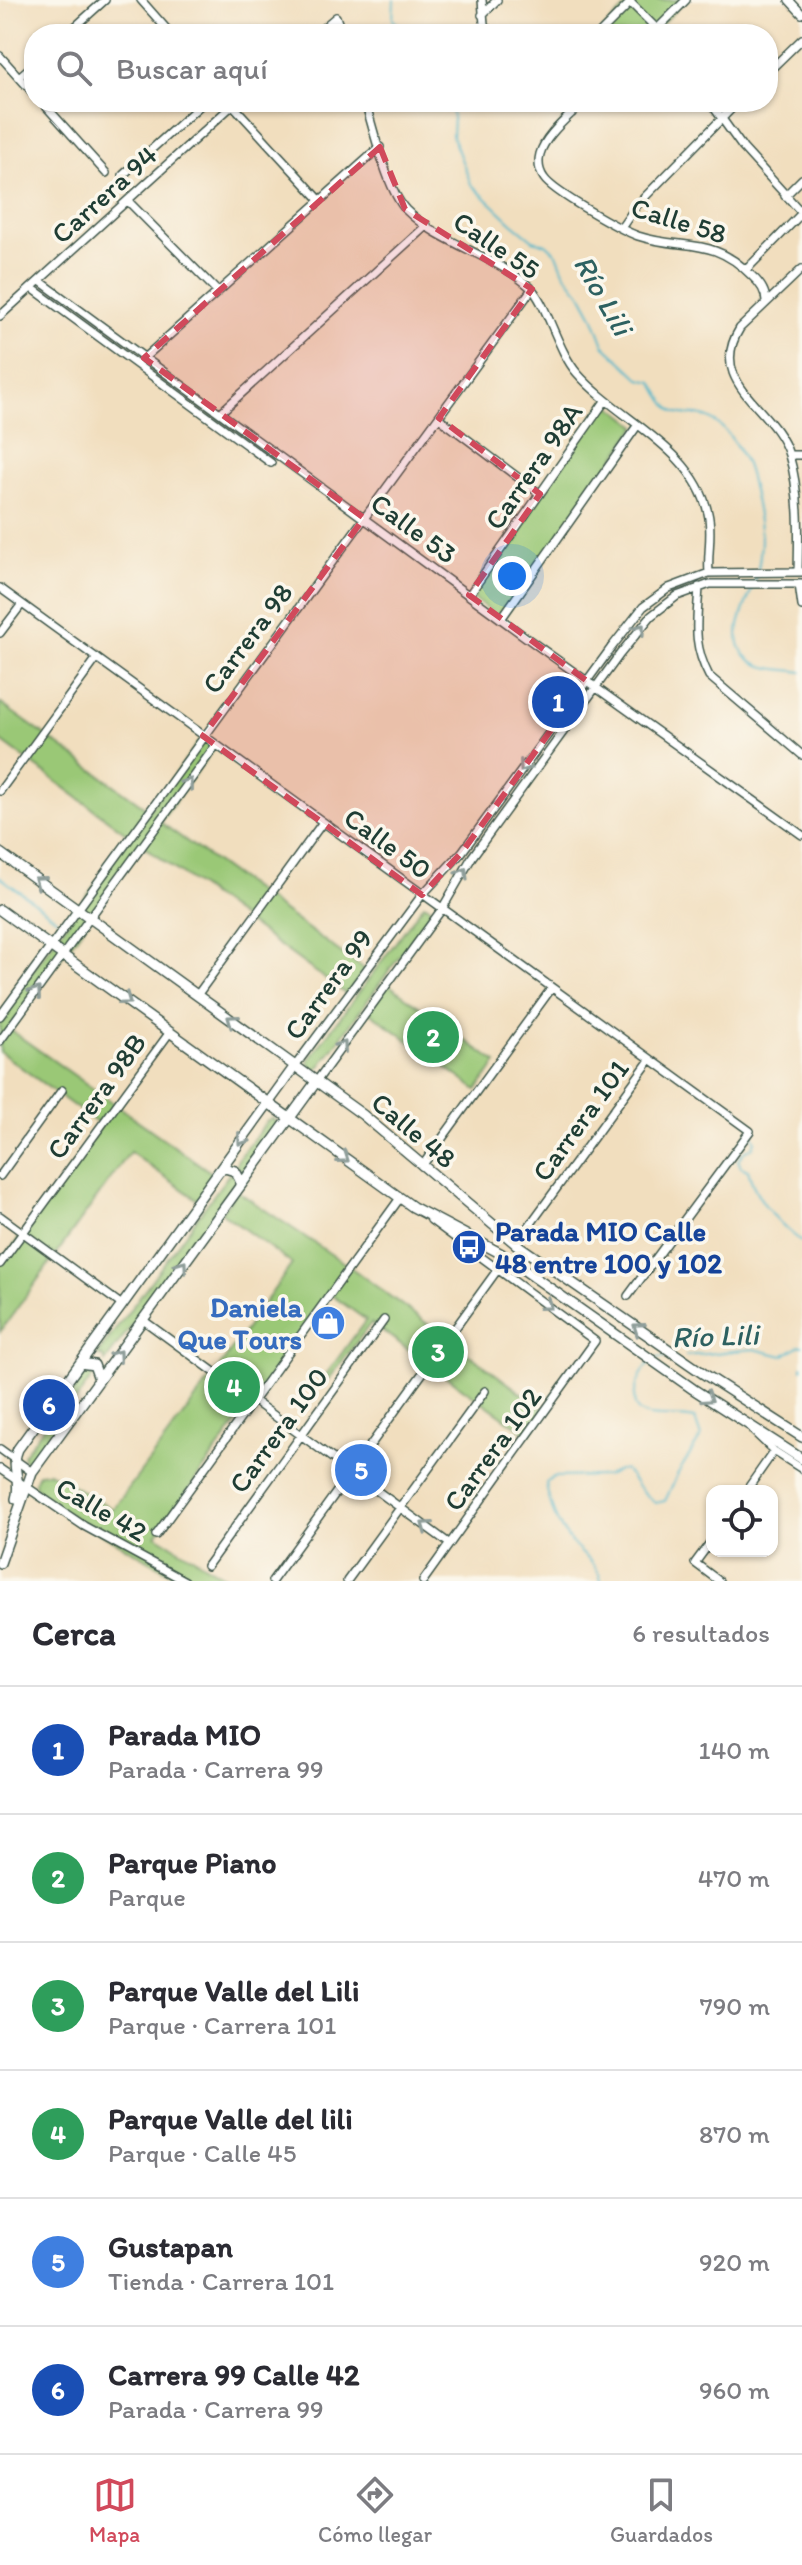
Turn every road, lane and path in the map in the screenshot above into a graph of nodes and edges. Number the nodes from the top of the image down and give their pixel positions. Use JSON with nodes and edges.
{"nodes":[{"id":1,"x":105,"y":0,"type":"edge"},
{"id":2,"x":141,"y":0,"type":"edge"},
{"id":3,"x":482,"y":0,"type":"edge"},
{"id":4,"x":497,"y":0,"type":"edge"},
{"id":5,"x":686,"y":0,"type":"edge"},
{"id":6,"x":789,"y":0,"type":"edge"},
{"id":7,"x":630,"y":1,"type":"edge"},
{"id":8,"x":802,"y":14,"type":"edge"},
{"id":9,"x":482,"y":15,"type":"junction"},
{"id":10,"x":78,"y":24,"type":"edge"},
{"id":11,"x":162,"y":24,"type":"edge"},
{"id":12,"x":484,"y":24,"type":"edge"},
{"id":13,"x":608,"y":24,"type":"edge"},
{"id":14,"x":650,"y":24,"type":"edge"},
{"id":15,"x":664,"y":24,"type":"edge"},
{"id":16,"x":802,"y":39,"type":"edge"},
{"id":17,"x":0,"y":56,"type":"edge"},
{"id":18,"x":778,"y":62,"type":"edge"},
{"id":19,"x":24,"y":73,"type":"edge"},
{"id":20,"x":19,"y":77,"type":"junction"},
{"id":21,"x":24,"y":83,"type":"edge"},
{"id":22,"x":51,"y":112,"type":"edge"},
{"id":23,"x":193,"y":112,"type":"edge"},
{"id":24,"x":224,"y":112,"type":"edge"},
{"id":25,"x":241,"y":112,"type":"edge"},
{"id":26,"x":368,"y":112,"type":"edge"},
{"id":27,"x":718,"y":112,"type":"edge"},
{"id":28,"x":728,"y":112,"type":"edge"},
{"id":29,"x":572,"y":113,"type":"edge"},
{"id":30,"x":722,"y":118,"type":"junction"},
{"id":31,"x":380,"y":147,"type":"junction"},
{"id":32,"x":106,"y":173,"type":"dead end"},
{"id":33,"x":123,"y":175,"type":"dead end"},
{"id":34,"x":802,"y":179,"type":"edge"},
{"id":35,"x":785,"y":196,"type":"junction"},
{"id":36,"x":319,"y":199,"type":"junction"},
{"id":37,"x":129,"y":202,"type":"junction"},
{"id":38,"x":802,"y":213,"type":"edge"},
{"id":39,"x":427,"y":225,"type":"junction"},
{"id":40,"x":621,"y":228,"type":"junction"},
{"id":41,"x":802,"y":269,"type":"edge"},
{"id":42,"x":746,"y":270,"type":"junction"},
{"id":43,"x":40,"y":281,"type":"junction"},
{"id":44,"x":32,"y":288,"type":"junction"},
{"id":45,"x":532,"y":289,"type":"junction"},
{"id":46,"x":217,"y":291,"type":"junction"},
{"id":47,"x":766,"y":302,"type":"junction"},
{"id":48,"x":0,"y":316,"type":"edge"},
{"id":49,"x":144,"y":358,"type":"junction"},
{"id":50,"x":605,"y":401,"type":"junction"},
{"id":51,"x":220,"y":413,"type":"junction"},
{"id":52,"x":439,"y":418,"type":"junction"},
{"id":53,"x":637,"y":426,"type":"junction"},
{"id":54,"x":789,"y":455,"type":"junction"},
{"id":55,"x":802,"y":455,"type":"edge"},
{"id":56,"x":271,"y":463,"type":"dead end"},
{"id":57,"x":540,"y":494,"type":"junction"},
{"id":58,"x":364,"y":518,"type":"junction"},
{"id":59,"x":800,"y":572,"type":"edge"},
{"id":60,"x":709,"y":573,"type":"junction"},
{"id":61,"x":801,"y":584,"type":"edge"},
{"id":62,"x":699,"y":587,"type":"junction"},
{"id":63,"x":0,"y":588,"type":"edge"},
{"id":64,"x":469,"y":595,"type":"junction"},
{"id":65,"x":22,"y":604,"type":"junction"},
{"id":66,"x":802,"y":606,"type":"edge"},
{"id":67,"x":501,"y":619,"type":"junction"},
{"id":68,"x":0,"y":633,"type":"edge"},
{"id":69,"x":97,"y":658,"type":"junction"},
{"id":70,"x":587,"y":681,"type":"junction"},
{"id":71,"x":596,"y":687,"type":"junction"},
{"id":72,"x":203,"y":736,"type":"junction"},
{"id":73,"x":216,"y":745,"type":"junction"},
{"id":74,"x":802,"y":755,"type":"edge"},
{"id":75,"x":0,"y":791,"type":"edge"},
{"id":76,"x":323,"y":822,"type":"junction"},
{"id":77,"x":802,"y":835,"type":"edge"},
{"id":78,"x":0,"y":853,"type":"edge"},
{"id":79,"x":422,"y":895,"type":"junction"},
{"id":80,"x":77,"y":909,"type":"junction"},
{"id":81,"x":442,"y":909,"type":"junction"},
{"id":82,"x":0,"y":910,"type":"edge"},
{"id":83,"x":89,"y":918,"type":"junction"},
{"id":84,"x":51,"y":946,"type":"junction"},
{"id":85,"x":63,"y":955,"type":"junction"},
{"id":86,"x":551,"y":989,"type":"junction"},
{"id":87,"x":198,"y":994,"type":"junction"},
{"id":88,"x":0,"y":1016,"type":"edge"},
{"id":89,"x":170,"y":1032,"type":"junction"},
{"id":90,"x":0,"y":1041,"type":"edge"},
{"id":91,"x":650,"y":1060,"type":"junction"},
{"id":92,"x":295,"y":1066,"type":"junction"},
{"id":93,"x":316,"y":1082,"type":"junction"},
{"id":94,"x":62,"y":1090,"type":"dead end"},
{"id":95,"x":268,"y":1104,"type":"junction"},
{"id":96,"x":289,"y":1120,"type":"junction"},
{"id":97,"x":422,"y":1166,"type":"junction"},
{"id":98,"x":219,"y":1171,"type":"junction"},
{"id":99,"x":0,"y":1176,"type":"edge"},
{"id":100,"x":240,"y":1186,"type":"junction"},
{"id":101,"x":400,"y":1198,"type":"junction"},
{"id":102,"x":413,"y":1207,"type":"junction"},
{"id":103,"x":0,"y":1216,"type":"edge"},
{"id":104,"x":23,"y":1233,"type":"junction"},
{"id":105,"x":516,"y":1244,"type":"junction"},
{"id":106,"x":0,"y":1264,"type":"edge"},
{"id":107,"x":498,"y":1269,"type":"junction"},
{"id":108,"x":628,"y":1296,"type":"dead end"},
{"id":109,"x":122,"y":1305,"type":"junction"},
{"id":110,"x":143,"y":1320,"type":"junction"},
{"id":111,"x":384,"y":1320,"type":"dead end"},
{"id":112,"x":595,"y":1341,"type":"joint"},
{"id":113,"x":80,"y":1363,"type":"junction"},
{"id":114,"x":99,"y":1379,"type":"junction"},
{"id":115,"x":485,"y":1391,"type":"dead end"},
{"id":116,"x":253,"y":1400,"type":"junction"},
{"id":117,"x":740,"y":1419,"type":"junction"},
{"id":118,"x":302,"y":1436,"type":"junction"},
{"id":119,"x":802,"y":1437,"type":"edge"},
{"id":120,"x":0,"y":1449,"type":"edge"},
{"id":121,"x":774,"y":1451,"type":"junction"},
{"id":122,"x":13,"y":1459,"type":"junction"},
{"id":123,"x":802,"y":1459,"type":"edge"},
{"id":124,"x":0,"y":1469,"type":"edge"},
{"id":125,"x":802,"y":1469,"type":"edge"},
{"id":126,"x":32,"y":1472,"type":"junction"},
{"id":127,"x":352,"y":1472,"type":"junction"},
{"id":128,"x":22,"y":1485,"type":"junction"},
{"id":129,"x":750,"y":1485,"type":"edge"},
{"id":130,"x":401,"y":1508,"type":"junction"},
{"id":131,"x":156,"y":1535,"type":"dead end"},
{"id":132,"x":0,"y":1544,"type":"edge"},
{"id":133,"x":450,"y":1544,"type":"junction"},
{"id":134,"x":706,"y":1548,"type":"edge"},
{"id":135,"x":0,"y":1563,"type":"edge"},
{"id":136,"x":207,"y":1566,"type":"dead end"},
{"id":137,"x":184,"y":1581,"type":"edge"},
{"id":138,"x":272,"y":1581,"type":"edge"},
{"id":139,"x":347,"y":1581,"type":"edge"},
{"id":140,"x":423,"y":1581,"type":"edge"},
{"id":141,"x":719,"y":1581,"type":"edge"}],
"edges":[{"from":1,"to":10,"type":"street"},
{"from":2,"to":11,"type":"street"},
{"from":3,"to":9,"type":"street"},
{"from":4,"to":9,"type":"street"},
{"from":5,"to":15,"type":"street"},
{"from":6,"to":8,"type":"street"},
{"from":7,"to":13,"type":"street"},
{"from":7,"to":14,"type":"street"},
{"from":9,"to":12,"type":"street"},
{"from":16,"to":18,"type":"street"},
{"from":17,"to":20,"type":"street"},
{"from":19,"to":20,"type":"street"},
{"from":20,"to":21,"type":"street"},
{"from":22,"to":32,"type":"street"},
{"from":23,"to":33,"type":"street"},
{"from":24,"to":37,"type":"street","name":"Carrera 94"},
{"from":25,"to":36,"type":"street"},
{"from":26,"to":31,"type":"street","name":"Calle 55"},
{"from":27,"to":30,"type":"street"},
{"from":28,"to":30,"type":"street"},
{"from":29,"to":40,"type":"street","name":"Calle 58"},
{"from":30,"to":35,"type":"street"},
{"from":30,"to":40,"type":"street"},
{"from":31,"to":36,"type":"street"},
{"from":31,"to":39,"type":"street","name":"Calle 55"},
{"from":34,"to":35,"type":"street"},
{"from":35,"to":38,"type":"street"},
{"from":36,"to":46,"type":"street"},
{"from":37,"to":43,"type":"street","name":"Carrera 94"},
{"from":37,"to":46,"type":"street"},
{"from":38,"to":42,"type":"street"},
{"from":39,"to":45,"type":"street","name":"Calle 55"},
{"from":39,"to":51,"type":"street"},
{"from":40,"to":42,"type":"street","name":"Calle 58"},
{"from":41,"to":47,"type":"street"},
{"from":42,"to":47,"type":"street","name":"Calle 58"},
{"from":43,"to":44,"type":"street","name":"Carrera 94"},
{"from":43,"to":49,"type":"street","name":"Calle 53"},
{"from":44,"to":48,"type":"street","name":"Carrera 94"},
{"from":44,"to":56,"type":"street"},
{"from":45,"to":50,"type":"street","name":"Calle 55"},
{"from":45,"to":52,"type":"street","name":"Carrera 98"},
{"from":46,"to":49,"type":"street"},
{"from":47,"to":54,"type":"street"},
{"from":49,"to":51,"type":"street","name":"Calle 53"},
{"from":50,"to":53,"type":"street","name":"Calle 55"},
{"from":50,"to":57,"type":"street","name":"Carrera 98A"},
{"from":51,"to":58,"type":"street","name":"Calle 53"},
{"from":52,"to":57,"type":"street"},
{"from":52,"to":58,"type":"street","name":"Carrera 98"},
{"from":53,"to":60,"type":"street","name":"Calle 55"},
{"from":53,"to":67,"type":"street"},
{"from":54,"to":55,"type":"street"},
{"from":54,"to":59,"type":"street"},
{"from":57,"to":64,"type":"street","name":"Carrera 98A"},
{"from":58,"to":64,"type":"street","name":"Calle 53"},
{"from":58,"to":72,"type":"street","name":"Carrera 98"},
{"from":59,"to":60,"type":"street","name":"Carrera 99"},
{"from":60,"to":70,"type":"street","name":"Carrera 99"},
{"from":61,"to":62,"type":"street","name":"Carrera 99"},
{"from":61,"to":66,"type":"street"},
{"from":71,"to":62,"type":"street","name":"Carrera 99","one_way":true},
{"from":62,"to":74,"type":"street"},
{"from":63,"to":65,"type":"street","name":"Calle 50"},
{"from":64,"to":67,"type":"street","name":"Calle 53"},
{"from":65,"to":68,"type":"street"},
{"from":65,"to":69,"type":"street","name":"Calle 50"},
{"from":67,"to":70,"type":"street","name":"Calle 53"},
{"from":69,"to":72,"type":"street","name":"Calle 50"},
{"from":69,"to":75,"type":"street"},
{"from":70,"to":71,"type":"street","name":"Calle 53"},
{"from":70,"to":79,"type":"street","name":"Carrera 99","one_way":true},
{"from":71,"to":77,"type":"street","name":"Calle 53"},
{"from":81,"to":71,"type":"street","name":"Carrera 99","one_way":true},
{"from":72,"to":73,"type":"street","name":"Calle 50"},
{"from":72,"to":80,"type":"street","name":"Carrera 98"},
{"from":73,"to":76,"type":"street","name":"Calle 50"},
{"from":83,"to":73,"type":"street","one_way":true},
{"from":76,"to":79,"type":"street","name":"Calle 50"},
{"from":76,"to":87,"type":"street"},
{"from":80,"to":78,"type":"main road","name":"Calle 48","one_way":true},
{"from":79,"to":81,"type":"street","name":"Calle 50"},
{"from":79,"to":92,"type":"street","name":"Carrera 99"},
{"from":80,"to":83,"type":"main road","name":"Calle 48"},
{"from":80,"to":84,"type":"street","name":"Carrera 98"},
{"from":81,"to":86,"type":"street","name":"Calle 50"},
{"from":93,"to":81,"type":"street","name":"Carrera 99","one_way":true},
{"from":82,"to":84,"type":"main road","name":"Calle 48"},
{"from":83,"to":85,"type":"street"},
{"from":83,"to":87,"type":"main road","name":"Calle 48"},
{"from":84,"to":85,"type":"main road","name":"Calle 48"},
{"from":84,"to":88,"type":"street","name":"Carrera 98"},
{"from":85,"to":89,"type":"main road","name":"Calle 48","one_way":true},
{"from":90,"to":85,"type":"street","one_way":true},
{"from":86,"to":91,"type":"street","name":"Calle 50"},
{"from":86,"to":97,"type":"street"},
{"from":92,"to":87,"type":"main road","name":"Calle 48","one_way":true},
{"from":89,"to":95,"type":"main road","name":"Calle 48"},
{"from":89,"to":104,"type":"street","name":"Carrera 98B"},
{"from":91,"to":105,"type":"street","name":"Carrera 101"},
{"from":91,"to":108,"type":"street","name":"Calle 50"},
{"from":92,"to":93,"type":"main road","name":"Calle 48"},
{"from":92,"to":95,"type":"main road","name":"Carrera 99"},
{"from":93,"to":96,"type":"main road","name":"Carrera 99"},
{"from":93,"to":97,"type":"main road","name":"Calle 48"},
{"from":94,"to":99,"type":"street"},
{"from":95,"to":96,"type":"main road","name":"Calle 48"},
{"from":95,"to":98,"type":"main road","name":"Carrera 99","one_way":true},
{"from":96,"to":100,"type":"main road","name":"Carrera 99"},
{"from":96,"to":101,"type":"main road","name":"Calle 48","one_way":true},
{"from":97,"to":105,"type":"main road","name":"Calle 48"},
{"from":98,"to":100,"type":"main road"},
{"from":98,"to":109,"type":"main road","name":"Carrera 99"},
{"from":110,"to":100,"type":"main road","name":"Carrera 99","one_way":true},
{"from":101,"to":102,"type":"main road","name":"Calle 48"},
{"from":101,"to":116,"type":"street"},
{"from":102,"to":107,"type":"street","name":"Calle 48"},
{"from":102,"to":117,"type":"main road","name":"Calle 48","one_way":true},
{"from":103,"to":104,"type":"street"},
{"from":104,"to":106,"type":"street","name":"Carrera 98B"},
{"from":104,"to":109,"type":"street"},
{"from":119,"to":105,"type":"main road","name":"Calle 48","one_way":true},
{"from":107,"to":112,"type":"street","name":"Calle 48","one_way":true},
{"from":107,"to":127,"type":"street"},
{"from":109,"to":113,"type":"main road","name":"Carrera 99"},
{"from":114,"to":110,"type":"main road","name":"Carrera 99","one_way":true},
{"from":110,"to":116,"type":"street"},
{"from":111,"to":118,"type":"street","name":"Carrera 100"},
{"from":112,"to":133,"type":"street","name":"Carrera 102"},
{"from":113,"to":114,"type":"main road"},
{"from":113,"to":122,"type":"main road","name":"Carrera 99"},
{"from":114,"to":126,"type":"main road","name":"Carrera 99"},
{"from":115,"to":130,"type":"street"},
{"from":116,"to":118,"type":"street"},
{"from":116,"to":131,"type":"street"},
{"from":117,"to":121,"type":"street"},
{"from":117,"to":123,"type":"main road","name":"Calle 48"},
{"from":118,"to":127,"type":"street"},
{"from":118,"to":136,"type":"street","name":"Carrera 100"},
{"from":120,"to":122,"type":"street","name":"Calle 42"},
{"from":121,"to":125,"type":"street"},
{"from":121,"to":129,"type":"street"},
{"from":122,"to":126,"type":"street","name":"Calle 42"},
{"from":122,"to":128,"type":"main road","name":"Carrera 99"},
{"from":124,"to":128,"type":"street","name":"Calle 42"},
{"from":126,"to":128,"type":"main road","name":"Carrera 99"},
{"from":127,"to":130,"type":"street"},
{"from":127,"to":138,"type":"street"},
{"from":128,"to":132,"type":"main road","name":"Carrera 99"},
{"from":128,"to":135,"type":"main road","name":"Carrera 99"},
{"from":128,"to":137,"type":"street","name":"Calle 42"},
{"from":133,"to":130,"type":"street","one_way":true},
{"from":130,"to":139,"type":"street"},
{"from":133,"to":140,"type":"street","name":"Carrera 102"},
{"from":134,"to":141,"type":"street"}]}
